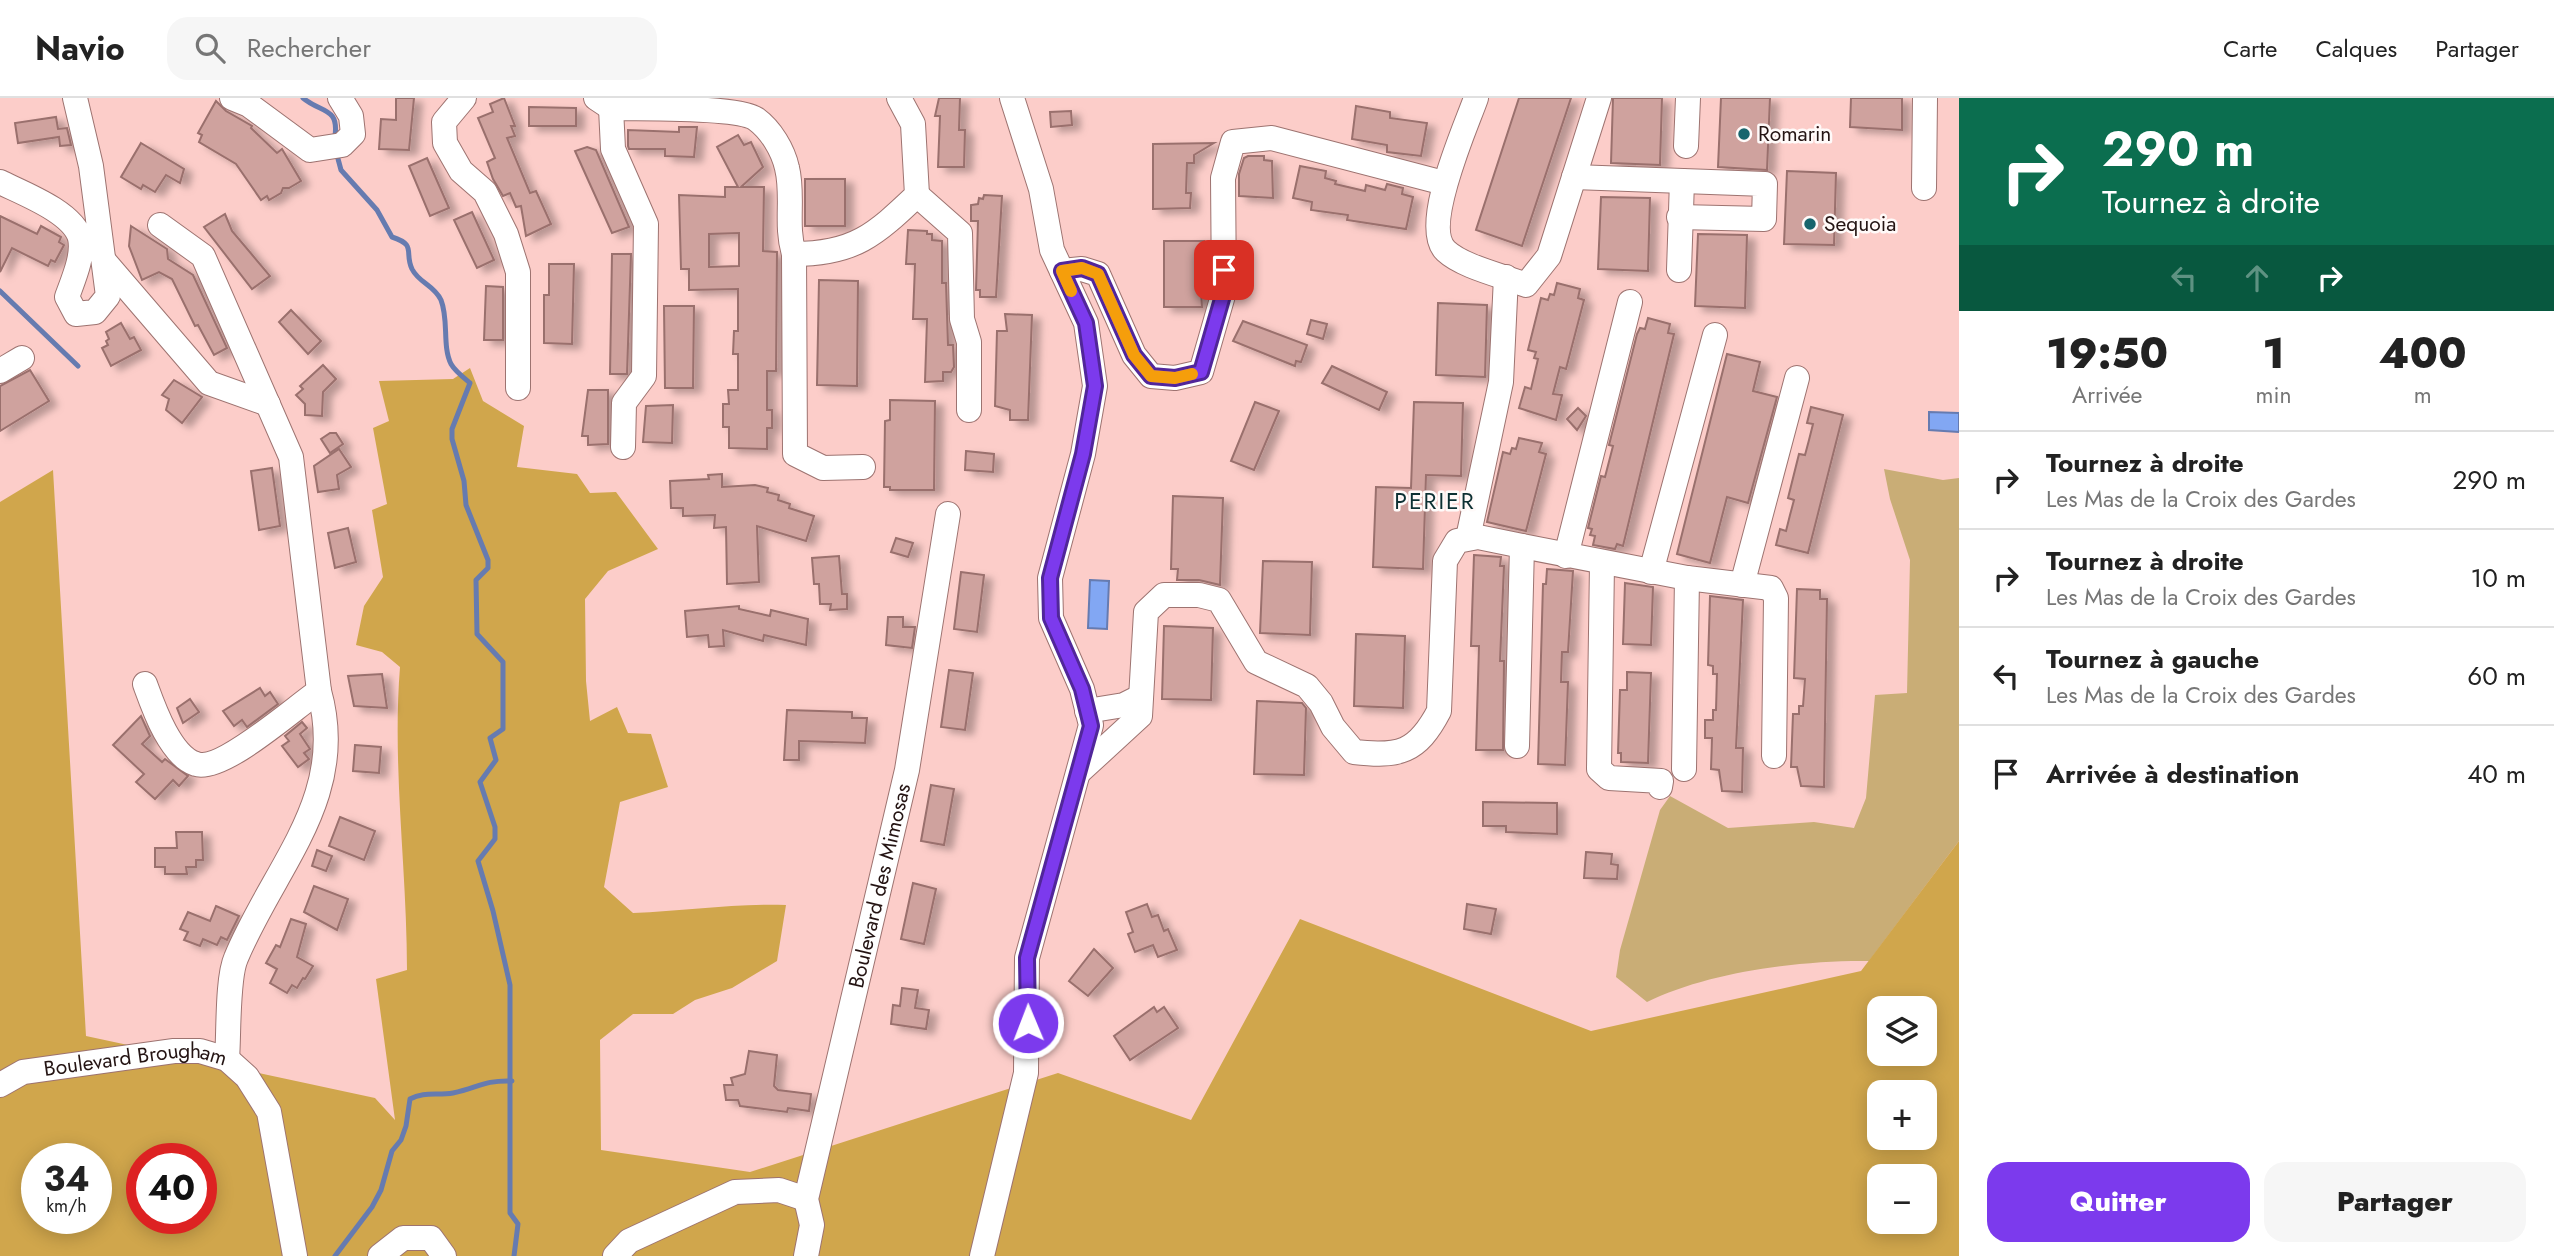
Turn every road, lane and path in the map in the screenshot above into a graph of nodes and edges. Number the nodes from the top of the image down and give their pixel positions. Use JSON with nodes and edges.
{"nodes":[{"id":1,"x":75,"y":98,"type":"edge"},
{"id":2,"x":232,"y":98,"type":"edge"},
{"id":3,"x":464,"y":98,"type":"edge"},
{"id":4,"x":899,"y":98,"type":"edge"},
{"id":5,"x":1012,"y":98,"type":"edge"},
{"id":6,"x":1476,"y":98,"type":"edge"},
{"id":7,"x":1599,"y":98,"type":"edge"},
{"id":8,"x":1688,"y":98,"type":"edge"},
{"id":9,"x":1925,"y":98,"type":"edge"},
{"id":10,"x":603,"y":103,"type":"edge"},
{"id":11,"x":347,"y":104,"type":"edge"},
{"id":12,"x":1686,"y":146,"type":"dead end"},
{"id":13,"x":1574,"y":177,"type":"junction"},
{"id":14,"x":1682,"y":181,"type":"junction"},
{"id":15,"x":0,"y":182,"type":"edge"},
{"id":16,"x":1444,"y":183,"type":"junction"},
{"id":17,"x":1924,"y":188,"type":"dead end"},
{"id":18,"x":917,"y":195,"type":"junction"},
{"id":19,"x":1679,"y":217,"type":"junction"},
{"id":20,"x":160,"y":225,"type":"dead end"},
{"id":21,"x":794,"y":254,"type":"junction"},
{"id":22,"x":105,"y":262,"type":"junction"},
{"id":23,"x":1062,"y":271,"type":"junction"},
{"id":24,"x":1679,"y":271,"type":"dead end"},
{"id":25,"x":1506,"y":277,"type":"junction"},
{"id":26,"x":1630,"y":302,"type":"dead end"},
{"id":27,"x":1715,"y":335,"type":"dead end"},
{"id":28,"x":22,"y":358,"type":"dead end"},
{"id":29,"x":0,"y":372,"type":"edge"},
{"id":30,"x":1797,"y":378,"type":"dead end"},
{"id":31,"x":518,"y":388,"type":"dead end"},
{"id":32,"x":268,"y":404,"type":"junction"},
{"id":33,"x":969,"y":410,"type":"dead end"},
{"id":34,"x":623,"y":447,"type":"dead end"},
{"id":35,"x":863,"y":467,"type":"dead end"},
{"id":36,"x":948,"y":514,"type":"dead end"},
{"id":37,"x":1468,"y":538,"type":"junction"},
{"id":38,"x":1522,"y":546,"type":"junction"},
{"id":39,"x":1566,"y":556,"type":"junction"},
{"id":40,"x":1602,"y":564,"type":"junction"},
{"id":41,"x":1651,"y":572,"type":"junction"},
{"id":42,"x":1687,"y":579,"type":"junction"},
{"id":43,"x":1742,"y":584,"type":"junction"},
{"id":44,"x":145,"y":684,"type":"dead end"},
{"id":45,"x":319,"y":691,"type":"junction"},
{"id":46,"x":1140,"y":697,"type":"junction"},
{"id":47,"x":1087,"y":711,"type":"junction"},
{"id":48,"x":1517,"y":746,"type":"dead end"},
{"id":49,"x":1774,"y":755,"type":"dead end"},
{"id":50,"x":1684,"y":769,"type":"dead end"},
{"id":51,"x":1079,"y":772,"type":"junction"},
{"id":52,"x":1660,"y":787,"type":"dead end"},
{"id":53,"x":227,"y":1059,"type":"junction"},
{"id":54,"x":0,"y":1085,"type":"edge"},
{"id":55,"x":806,"y":1199,"type":"junction"},
{"id":56,"x":295,"y":1256,"type":"edge"},
{"id":57,"x":380,"y":1256,"type":"edge"},
{"id":58,"x":444,"y":1256,"type":"edge"},
{"id":59,"x":615,"y":1256,"type":"edge"},
{"id":60,"x":806,"y":1256,"type":"edge"},
{"id":61,"x":982,"y":1256,"type":"edge"}],
"edges":[{"from":1,"to":22,"type":"street"},
{"from":2,"to":11,"type":"street"},
{"from":3,"to":31,"type":"street"},
{"from":4,"to":18,"type":"street"},
{"from":5,"to":23,"type":"street"},
{"from":6,"to":16,"type":"street"},
{"from":7,"to":13,"type":"street"},
{"from":8,"to":12,"type":"street"},
{"from":9,"to":17,"type":"street"},
{"from":10,"to":21,"type":"street"},
{"from":10,"to":34,"type":"street"},
{"from":13,"to":14,"type":"street"},
{"from":13,"to":25,"type":"street"},
{"from":14,"to":19,"type":"street"},
{"from":14,"to":19,"type":"street"},
{"from":15,"to":22,"type":"street"},
{"from":16,"to":23,"type":"street"},
{"from":16,"to":25,"type":"street"},
{"from":18,"to":21,"type":"street"},
{"from":18,"to":33,"type":"street"},
{"from":19,"to":24,"type":"street"},
{"from":20,"to":32,"type":"street"},
{"from":21,"to":35,"type":"street"},
{"from":22,"to":32,"type":"street"},
{"from":23,"to":47,"type":"street"},
{"from":25,"to":37,"type":"street"},
{"from":26,"to":39,"type":"street"},
{"from":27,"to":41,"type":"street"},
{"from":28,"to":29,"type":"street"},
{"from":30,"to":43,"type":"street"},
{"from":32,"to":45,"type":"street"},
{"from":36,"to":55,"type":"street","name":"Boulevard des Mimosas"},
{"from":37,"to":38,"type":"street"},
{"from":37,"to":46,"type":"street"},
{"from":38,"to":39,"type":"street"},
{"from":38,"to":48,"type":"street"},
{"from":39,"to":40,"type":"street"},
{"from":40,"to":41,"type":"street"},
{"from":40,"to":52,"type":"street"},
{"from":41,"to":42,"type":"street"},
{"from":42,"to":43,"type":"street"},
{"from":42,"to":50,"type":"street"},
{"from":43,"to":49,"type":"street"},
{"from":44,"to":45,"type":"street"},
{"from":45,"to":53,"type":"street"},
{"from":46,"to":47,"type":"street"},
{"from":46,"to":51,"type":"street"},
{"from":47,"to":51,"type":"street"},
{"from":51,"to":61,"type":"street"},
{"from":53,"to":54,"type":"street","name":"Boulevard Brougham"},
{"from":53,"to":56,"type":"street","name":"Boulevard Brougham"},
{"from":55,"to":59,"type":"street"},
{"from":55,"to":60,"type":"street","name":"Boulevard des Mimosas"},
{"from":57,"to":58,"type":"street"}]}
